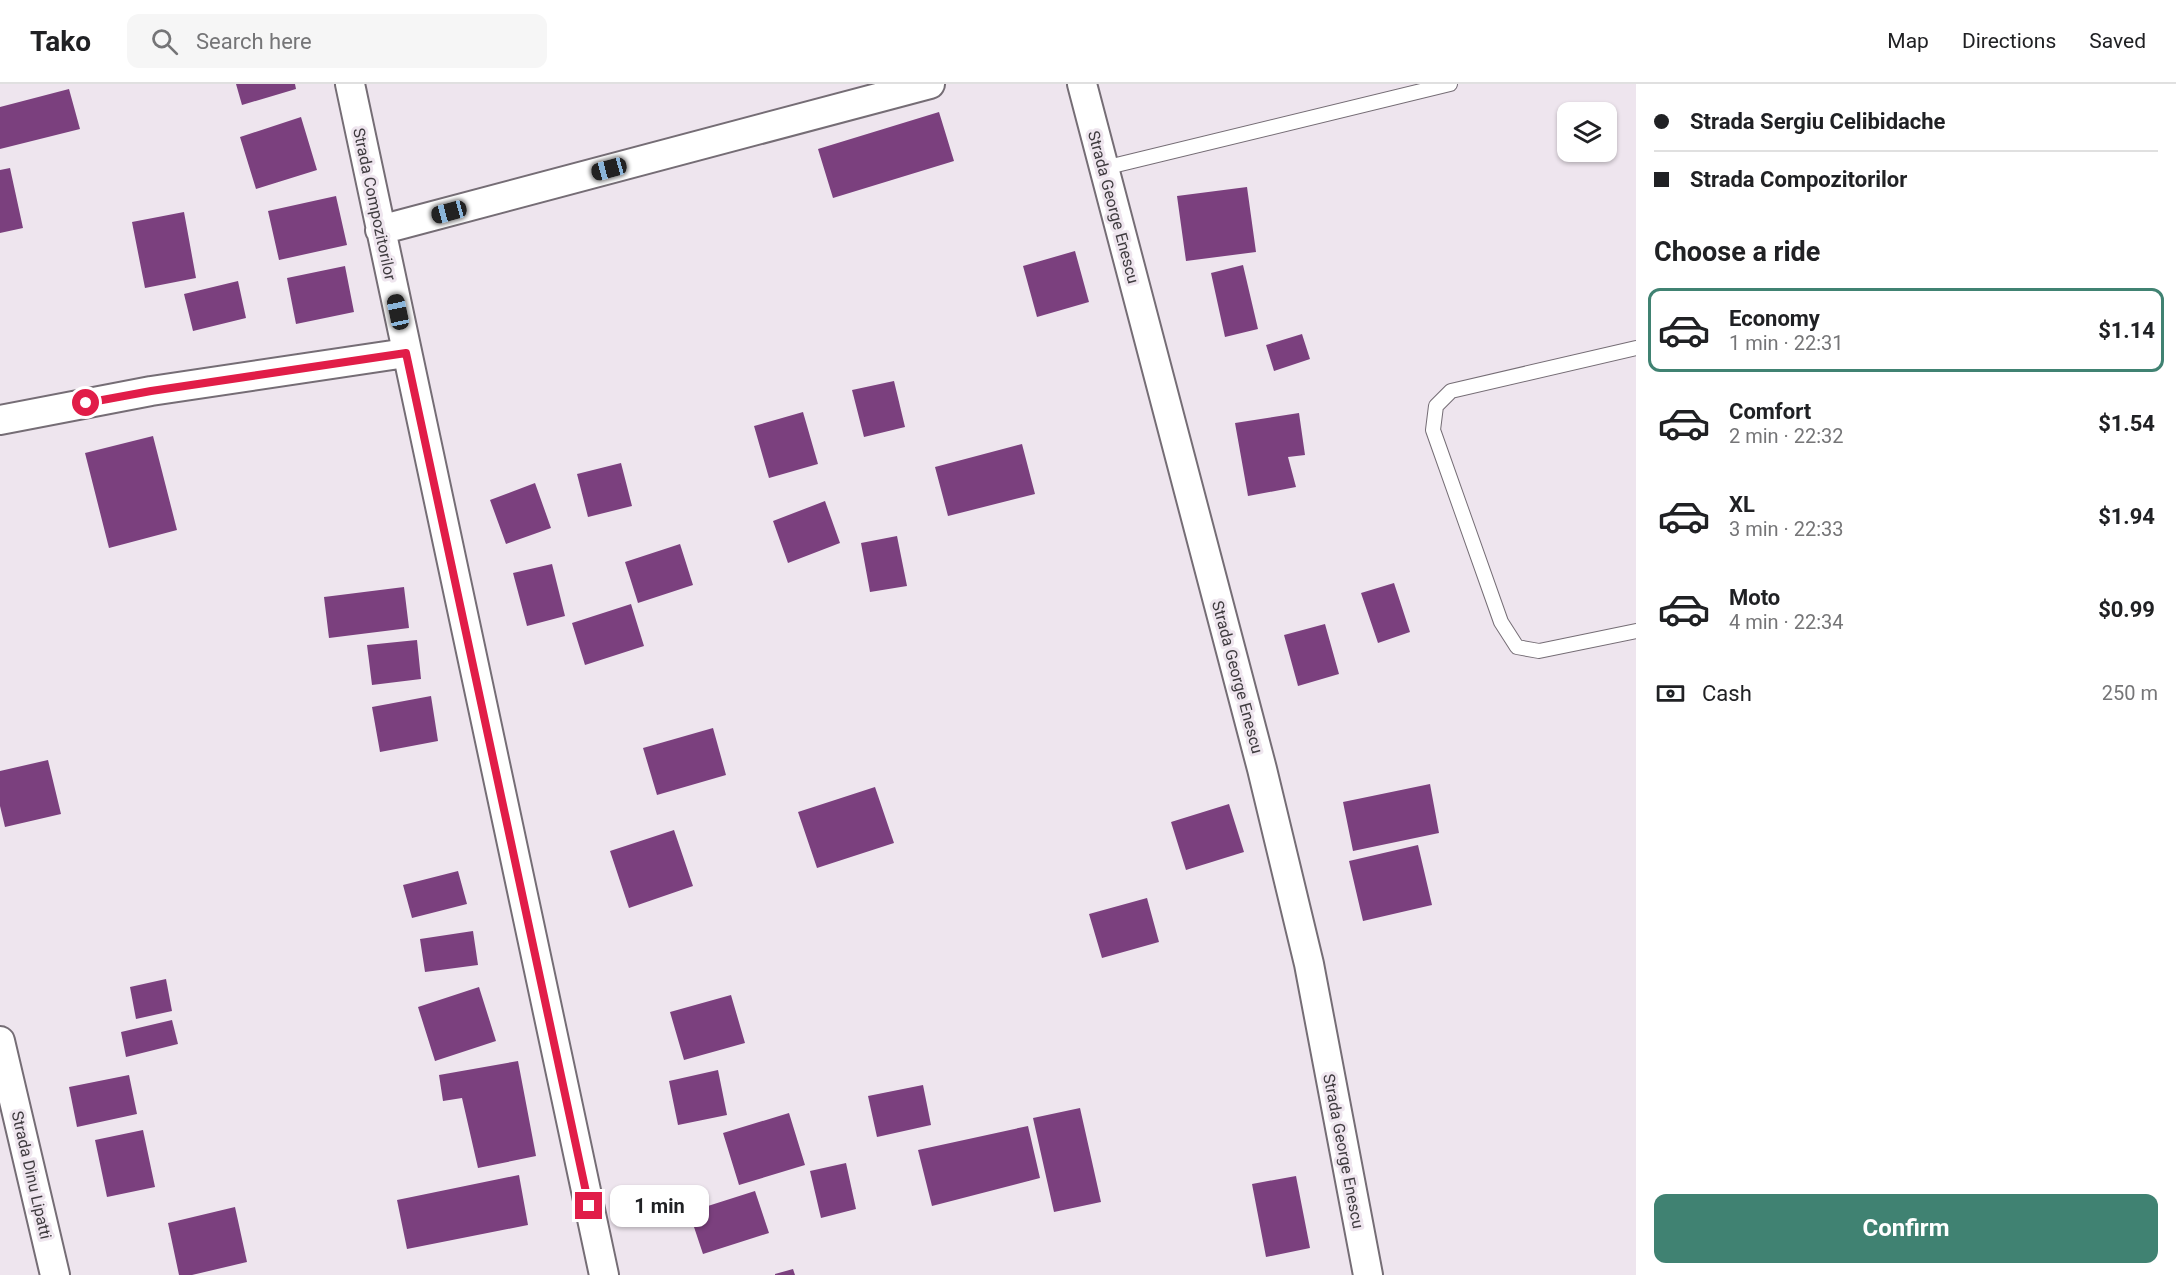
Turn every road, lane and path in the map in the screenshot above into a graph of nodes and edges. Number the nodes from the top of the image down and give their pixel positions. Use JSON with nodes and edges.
{"nodes":[{"id":1,"x":350,"y":84,"type":"edge"},
{"id":2,"x":930,"y":84,"type":"edge"},
{"id":3,"x":1082,"y":84,"type":"edge"},
{"id":4,"x":1450,"y":84,"type":"edge"},
{"id":5,"x":1104,"y":168,"type":"junction"},
{"id":6,"x":380,"y":230,"type":"junction"},
{"id":7,"x":1636,"y":348,"type":"edge"},
{"id":8,"x":406,"y":353,"type":"junction"},
{"id":9,"x":0,"y":420,"type":"edge"},
{"id":10,"x":1636,"y":632,"type":"edge"},
{"id":11,"x":0,"y":1041,"type":"edge"},
{"id":12,"x":4,"y":1073,"type":"edge"},
{"id":13,"x":55,"y":1275,"type":"edge"},
{"id":14,"x":604,"y":1275,"type":"edge"},
{"id":15,"x":1368,"y":1275,"type":"edge"}],
"edges":[{"from":1,"to":6,"type":"street","name":"Strada Compozitorilor"},
{"from":2,"to":6,"type":"street"},
{"from":3,"to":5,"type":"street","name":"Strada George Enescu"},
{"from":4,"to":5,"type":"lane"},
{"from":5,"to":15,"type":"street","name":"Strada George Enescu"},
{"from":6,"to":8,"type":"street","name":"Strada Compozitorilor"},
{"from":7,"to":10,"type":"lane"},
{"from":8,"to":9,"type":"street"},
{"from":8,"to":14,"type":"street","name":"Strada Compozitorilor"},
{"from":11,"to":12,"type":"street","name":"Strada Dinu Lipatti"},
{"from":12,"to":13,"type":"street","name":"Strada Dinu Lipatti"}]}
